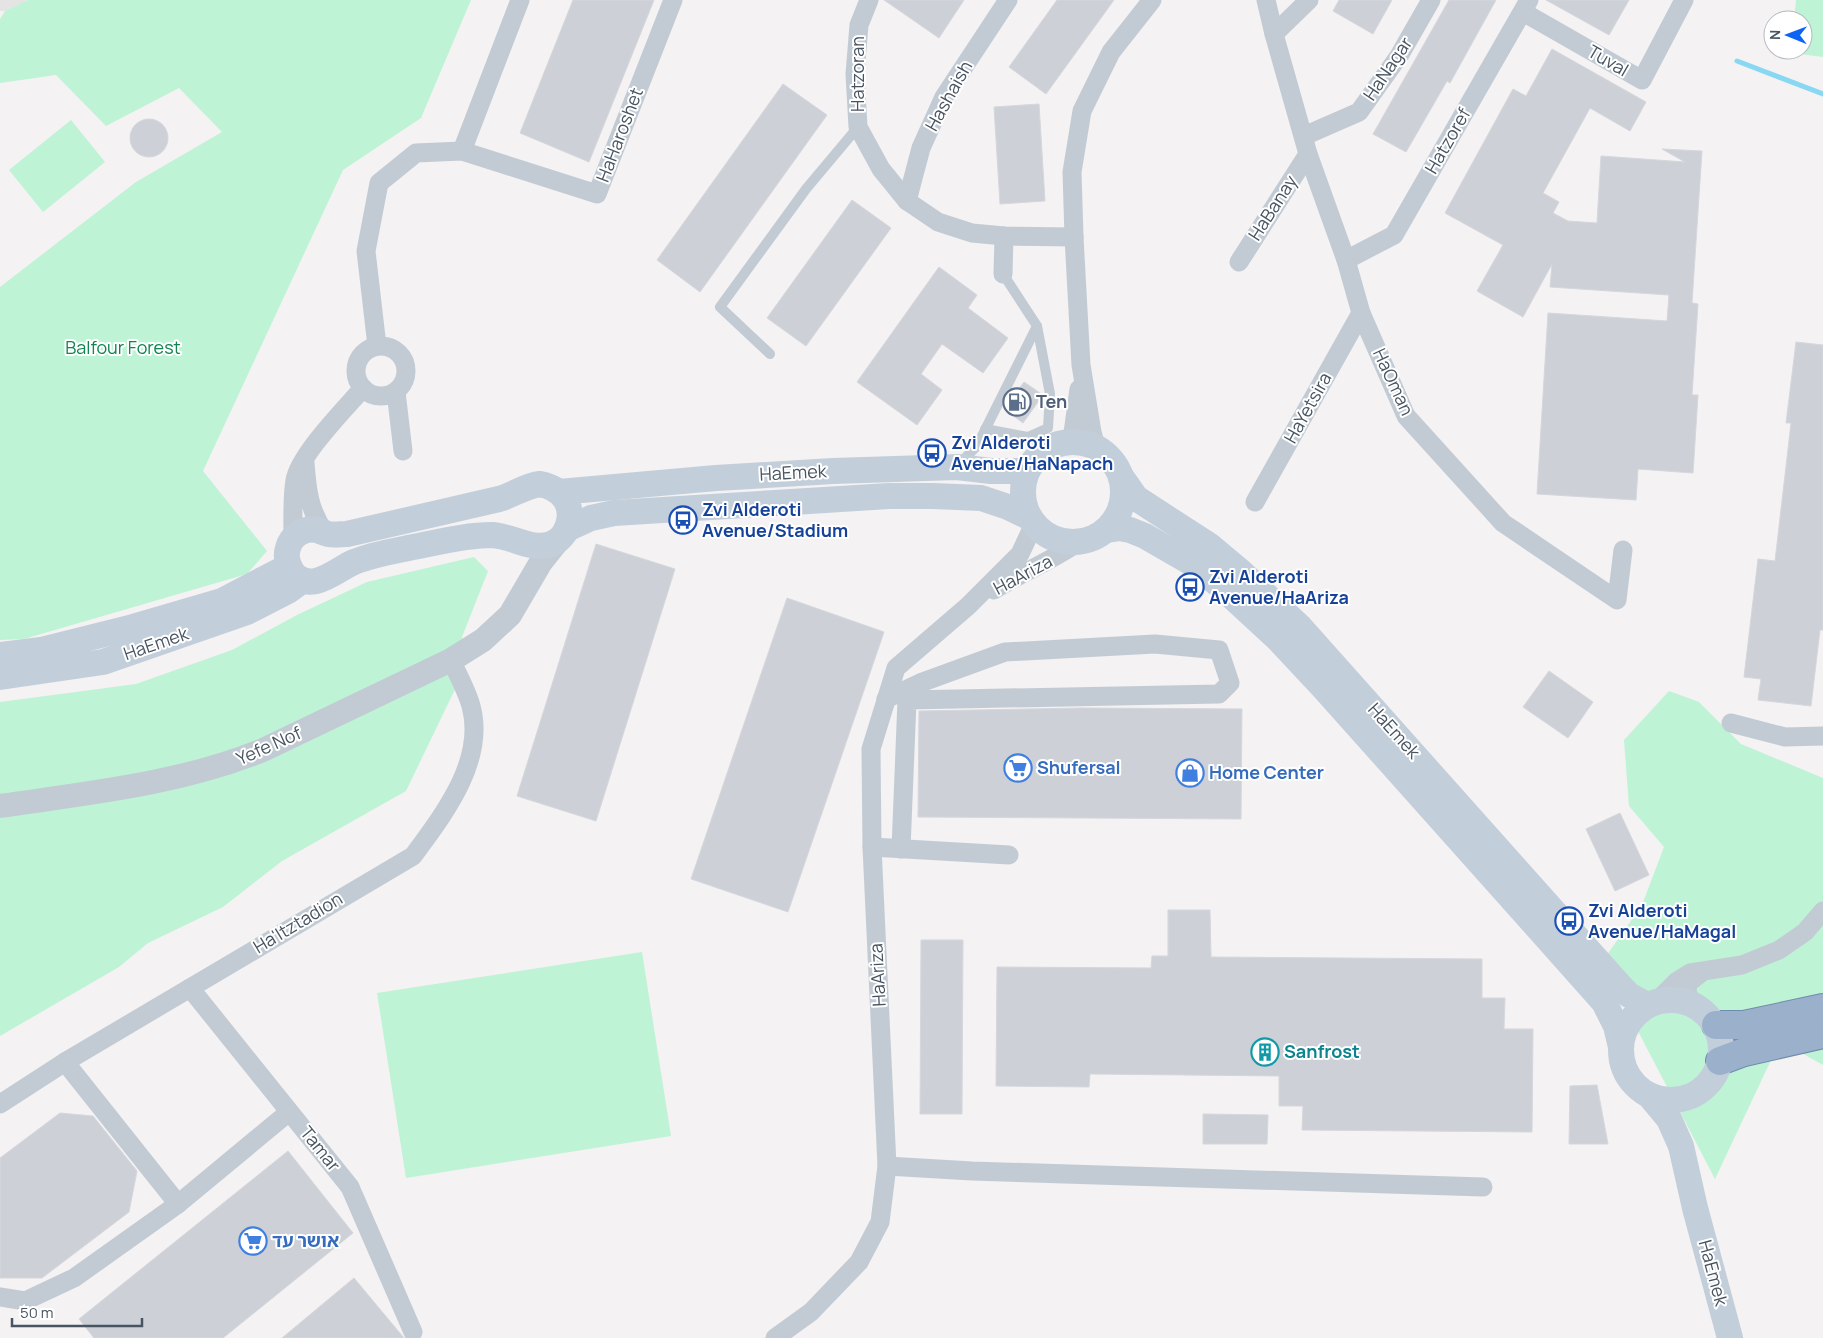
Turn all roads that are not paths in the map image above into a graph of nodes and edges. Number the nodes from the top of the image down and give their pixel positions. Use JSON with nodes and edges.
{"nodes":[{"id":1,"x":520,"y":0,"type":"edge"},
{"id":2,"x":673,"y":0,"type":"edge"},
{"id":3,"x":869,"y":0,"type":"edge"},
{"id":4,"x":1008,"y":0,"type":"edge"},
{"id":5,"x":1152,"y":0,"type":"edge"},
{"id":6,"x":1255,"y":0,"type":"edge"},
{"id":7,"x":1266,"y":0,"type":"edge"},
{"id":8,"x":1309,"y":0,"type":"edge"},
{"id":9,"x":1430,"y":0,"type":"edge"},
{"id":10,"x":1684,"y":0,"type":"edge"},
{"id":11,"x":1526,"y":6,"type":"edge"},
{"id":12,"x":1274,"y":34,"type":"junction"},
{"id":13,"x":858,"y":127,"type":"junction"},
{"id":14,"x":1306,"y":145,"type":"junction"},
{"id":15,"x":462,"y":151,"type":"junction"},
{"id":16,"x":907,"y":201,"type":"junction"},
{"id":17,"x":1004,"y":236,"type":"junction"},
{"id":18,"x":1074,"y":237,"type":"junction"},
{"id":19,"x":1346,"y":260,"type":"junction"},
{"id":20,"x":1239,"y":262,"type":"dead end"},
{"id":21,"x":1003,"y":274,"type":"joint"},
{"id":22,"x":1361,"y":313,"type":"junction"},
{"id":23,"x":1037,"y":326,"type":"junction"},
{"id":24,"x":377,"y":346,"type":"junction"},
{"id":25,"x":770,"y":354,"type":"dead end"},
{"id":26,"x":1081,"y":365,"type":"junction"},
{"id":27,"x":363,"y":388,"type":"junction"},
{"id":28,"x":396,"y":392,"type":"junction"},
{"id":29,"x":985,"y":429,"type":"junction"},
{"id":30,"x":1070,"y":442,"type":"junction"},
{"id":31,"x":1096,"y":447,"type":"junction"},
{"id":32,"x":403,"y":451,"type":"dead end"},
{"id":33,"x":304,"y":457,"type":"junction"},
{"id":34,"x":957,"y":467,"type":"junction"},
{"id":35,"x":1028,"y":471,"type":"junction"},
{"id":36,"x":1122,"y":478,"type":"junction"},
{"id":37,"x":559,"y":492,"type":"junction"},
{"id":38,"x":1255,"y":502,"type":"dead end"},
{"id":39,"x":1031,"y":520,"type":"junction"},
{"id":40,"x":1107,"y":530,"type":"junction"},
{"id":41,"x":325,"y":533,"type":"junction"},
{"id":42,"x":564,"y":533,"type":"junction"},
{"id":43,"x":293,"y":537,"type":"junction"},
{"id":44,"x":519,"y":541,"type":"junction"},
{"id":45,"x":1077,"y":543,"type":"junction"},
{"id":46,"x":1623,"y":550,"type":"dead end"},
{"id":47,"x":296,"y":573,"type":"junction"},
{"id":48,"x":968,"y":606,"type":"junction"},
{"id":49,"x":510,"y":615,"type":"junction"},
{"id":50,"x":0,"y":655,"type":"edge"},
{"id":51,"x":451,"y":660,"type":"junction"},
{"id":52,"x":0,"y":677,"type":"edge"},
{"id":53,"x":886,"y":699,"type":"junction"},
{"id":54,"x":907,"y":700,"type":"junction"},
{"id":55,"x":1730,"y":723,"type":"dead end"},
{"id":56,"x":1823,"y":736,"type":"edge"},
{"id":57,"x":0,"y":806,"type":"edge"},
{"id":58,"x":872,"y":847,"type":"junction"},
{"id":59,"x":901,"y":849,"type":"junction"},
{"id":60,"x":1009,"y":856,"type":"dead end"},
{"id":61,"x":1823,"y":911,"type":"edge"},
{"id":62,"x":1704,"y":971,"type":"junction"},
{"id":63,"x":190,"y":988,"type":"junction"},
{"id":64,"x":1651,"y":1004,"type":"junction"},
{"id":65,"x":1692,"y":1004,"type":"junction"},
{"id":66,"x":1823,"y":1008,"type":"edge"},
{"id":67,"x":1716,"y":1025,"type":"junction"},
{"id":68,"x":1823,"y":1034,"type":"edge"},
{"id":69,"x":1621,"y":1047,"type":"junction"},
{"id":70,"x":1720,"y":1061,"type":"junction"},
{"id":71,"x":65,"y":1062,"type":"junction"},
{"id":72,"x":1648,"y":1095,"type":"junction"},
{"id":73,"x":1690,"y":1097,"type":"junction"},
{"id":74,"x":0,"y":1104,"type":"edge"},
{"id":75,"x":290,"y":1112,"type":"junction"},
{"id":76,"x":887,"y":1166,"type":"junction"},
{"id":77,"x":1483,"y":1187,"type":"dead end"},
{"id":78,"x":178,"y":1204,"type":"junction"},
{"id":79,"x":1695,"y":1208,"type":"junction"},
{"id":80,"x":0,"y":1297,"type":"edge"},
{"id":81,"x":413,"y":1332,"type":"dead end"},
{"id":82,"x":775,"y":1338,"type":"edge"},
{"id":83,"x":1730,"y":1338,"type":"edge"}],
"edges":[{"from":1,"to":15,"type":"street"},
{"from":2,"to":15,"type":"street","name":"HaHaroshet"},
{"from":3,"to":13,"type":"street","name":"Hatzoran"},
{"from":4,"to":16,"type":"street","name":"Hashaish"},
{"from":5,"to":18,"type":"street"},
{"from":6,"to":12,"type":"street"},
{"from":7,"to":12,"type":"street"},
{"from":8,"to":12,"type":"street"},
{"from":9,"to":14,"type":"street","name":"HaNagar"},
{"from":10,"to":11,"type":"street","name":"Tuval"},
{"from":11,"to":19,"type":"street","name":"Hatzoref"},
{"from":12,"to":14,"type":"street","name":"HaOman"},
{"from":13,"to":16,"type":"street","name":"Hatzoran"},
{"from":13,"to":25,"type":"lane"},
{"from":14,"to":19,"type":"street","name":"HaOman"},
{"from":14,"to":20,"type":"street","name":"HaBanay"},
{"from":15,"to":24,"type":"street","name":"HaHaroshet"},
{"from":16,"to":17,"type":"street","name":"Hatzoran"},
{"from":17,"to":18,"type":"street","name":"Hatzoran"},
{"from":17,"to":21,"type":"street"},
{"from":18,"to":26,"type":"street"},
{"from":19,"to":22,"type":"street","name":"HaOman"},
{"from":21,"to":23,"type":"lane"},
{"from":22,"to":38,"type":"street","name":"HaYetsira"},
{"from":22,"to":46,"type":"street","name":"HaOman"},
{"from":23,"to":29,"type":"lane"},
{"from":23,"to":29,"type":"lane"},
{"from":24,"to":27,"type":"street"},
{"from":24,"to":28,"type":"street"},
{"from":26,"to":30,"type":"street"},
{"from":26,"to":31,"type":"street"},
{"from":27,"to":28,"type":"street"},
{"from":27,"to":33,"type":"street"},
{"from":28,"to":32,"type":"street"},
{"from":29,"to":34,"type":"lane"},
{"from":30,"to":31,"type":"main road"},
{"from":30,"to":35,"type":"main road"},
{"from":31,"to":36,"type":"main road"},
{"from":33,"to":41,"type":"street"},
{"from":33,"to":43,"type":"street"},
{"from":34,"to":35,"type":"main road","name":"HaEmek"},
{"from":34,"to":37,"type":"main road","name":"HaEmek"},
{"from":35,"to":39,"type":"main road"},
{"from":36,"to":40,"type":"main road"},
{"from":36,"to":64,"type":"main road","name":"HaEmek"},
{"from":37,"to":41,"type":"main road","name":"HaEmek"},
{"from":37,"to":42,"type":"main road"},
{"from":39,"to":42,"type":"main road","name":"HaEmek"},
{"from":39,"to":45,"type":"main road"},
{"from":39,"to":48,"type":"street","name":"HaAriza"},
{"from":40,"to":45,"type":"main road"},
{"from":40,"to":69,"type":"main road","name":"HaEmek"},
{"from":41,"to":43,"type":"main road","name":"HaEmek"},
{"from":42,"to":44,"type":"main road","name":"HaEmek"},
{"from":42,"to":49,"type":"street","name":"Yefe Nof"},
{"from":43,"to":47,"type":"main road"},
{"from":44,"to":47,"type":"main road","name":"HaEmek"},
{"from":44,"to":49,"type":"street","name":"Yefe Nof"},
{"from":45,"to":48,"type":"street","name":"HaAriza"},
{"from":47,"to":50,"type":"main road","name":"HaEmek"},
{"from":47,"to":52,"type":"main road","name":"HaEmek"},
{"from":48,"to":53,"type":"street","name":"HaAriza"},
{"from":49,"to":51,"type":"street","name":"Yefe Nof"},
{"from":51,"to":57,"type":"street","name":"Yefe Nof"},
{"from":51,"to":63,"type":"street","name":"Ha'Itztadion"},
{"from":53,"to":54,"type":"street"},
{"from":53,"to":54,"type":"street"},
{"from":53,"to":58,"type":"street","name":"HaAriza"},
{"from":54,"to":59,"type":"street"},
{"from":55,"to":56,"type":"street"},
{"from":58,"to":59,"type":"street"},
{"from":58,"to":76,"type":"street","name":"HaAriza"},
{"from":59,"to":60,"type":"street"},
{"from":61,"to":62,"type":"street"},
{"from":62,"to":64,"type":"street"},
{"from":62,"to":65,"type":"street"},
{"from":63,"to":71,"type":"street","name":"Ha'Itztadion"},
{"from":63,"to":75,"type":"street","name":"Tamar"},
{"from":64,"to":65,"type":"main road"},
{"from":64,"to":69,"type":"main road"},
{"from":65,"to":67,"type":"main road"},
{"from":66,"to":67,"type":"highway"},
{"from":67,"to":70,"type":"main road"},
{"from":68,"to":70,"type":"highway"},
{"from":69,"to":72,"type":"main road"},
{"from":70,"to":73,"type":"main road"},
{"from":71,"to":74,"type":"street","name":"Ha'Itztadion"},
{"from":71,"to":78,"type":"street"},
{"from":72,"to":73,"type":"main road"},
{"from":72,"to":79,"type":"main road","name":"HaEmek"},
{"from":73,"to":79,"type":"main road","name":"HaEmek"},
{"from":75,"to":78,"type":"street"},
{"from":75,"to":81,"type":"street","name":"Tamar"},
{"from":76,"to":77,"type":"street"},
{"from":76,"to":82,"type":"street","name":"HaAriza"},
{"from":78,"to":80,"type":"street"},
{"from":79,"to":83,"type":"main road","name":"HaEmek"}]}
